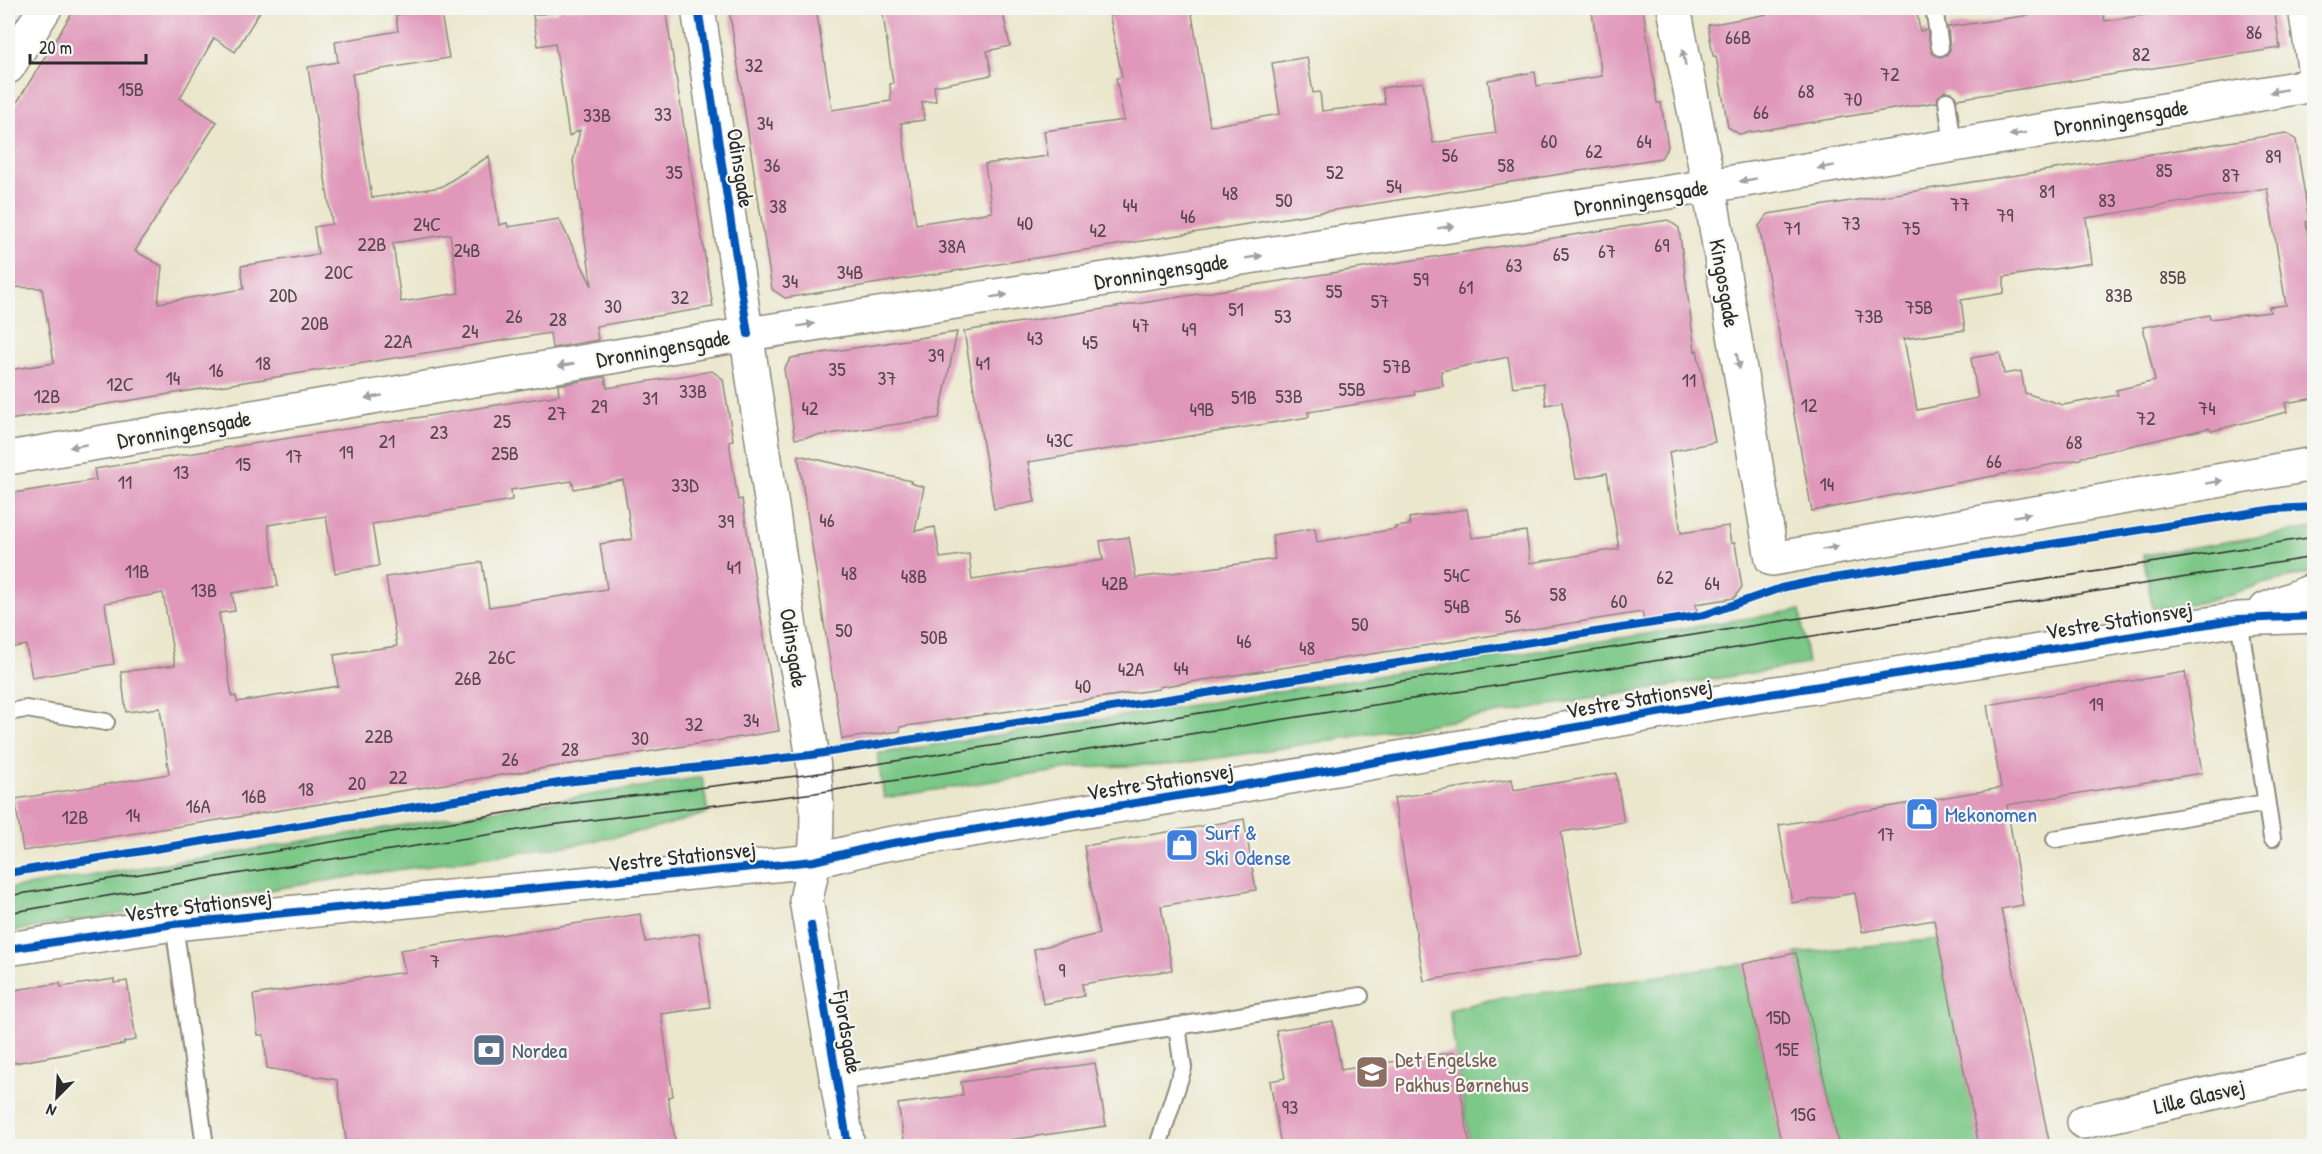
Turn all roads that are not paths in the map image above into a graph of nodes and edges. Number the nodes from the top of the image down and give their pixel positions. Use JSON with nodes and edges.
{"nodes":[{"id":1,"x":45,"y":8,"type":"edge"},
{"id":2,"x":698,"y":8,"type":"edge"},
{"id":3,"x":1674,"y":8,"type":"edge"},
{"id":4,"x":1934,"y":8,"type":"edge"},
{"id":5,"x":2305,"y":8,"type":"edge"},
{"id":6,"x":1940,"y":47,"type":"dead end"},
{"id":7,"x":8,"y":66,"type":"edge"},
{"id":8,"x":2314,"y":67,"type":"edge"},
{"id":9,"x":2314,"y":85,"type":"edge"},
{"id":10,"x":1947,"y":101,"type":"dead end"},
{"id":11,"x":1953,"y":145,"type":"junction"},
{"id":12,"x":1708,"y":186,"type":"junction"},
{"id":13,"x":748,"y":334,"type":"junction"},
{"id":14,"x":8,"y":458,"type":"edge"},
{"id":15,"x":2314,"y":464,"type":"edge"},
{"id":16,"x":2314,"y":590,"type":"edge"},
{"id":17,"x":2314,"y":616,"type":"edge"},
{"id":18,"x":2239,"y":619,"type":"junction"},
{"id":19,"x":8,"y":712,"type":"edge"},
{"id":20,"x":106,"y":722,"type":"dead end"},
{"id":21,"x":2266,"y":803,"type":"junction"},
{"id":22,"x":2272,"y":838,"type":"dead end"},
{"id":23,"x":2055,"y":839,"type":"dead end"},
{"id":24,"x":814,"y":861,"type":"junction"},
{"id":25,"x":174,"y":924,"type":"junction"},
{"id":26,"x":8,"y":949,"type":"edge"},
{"id":27,"x":1360,"y":996,"type":"dead end"},
{"id":28,"x":1177,"y":1026,"type":"junction"},
{"id":29,"x":2314,"y":1070,"type":"edge"},
{"id":30,"x":838,"y":1082,"type":"junction"},
{"id":31,"x":2084,"y":1122,"type":"dead end"},
{"id":32,"x":205,"y":1146,"type":"edge"},
{"id":33,"x":848,"y":1146,"type":"edge"},
{"id":34,"x":1158,"y":1146,"type":"edge"}],
"edges":[{"from":1,"to":7,"type":"street"},
{"from":2,"to":13,"type":"street","name":"Odinsgade"},
{"from":12,"to":3,"type":"street","name":"Kingosgade","one_way":true},
{"from":4,"to":6,"type":"lane"},
{"from":5,"to":8,"type":"street"},
{"from":9,"to":11,"type":"street","name":"Dronningensgade","one_way":true},
{"from":10,"to":11,"type":"lane"},
{"from":11,"to":12,"type":"street","name":"Dronningensgade","one_way":true},
{"from":13,"to":12,"type":"street","name":"Dronningensgade","one_way":true},
{"from":12,"to":15,"type":"street","name":"Kingosgade","one_way":true},
{"from":13,"to":14,"type":"street","name":"Dronningensgade","one_way":true},
{"from":13,"to":24,"type":"street","name":"Odinsgade"},
{"from":16,"to":18,"type":"street","name":"Vestre Stationsvej"},
{"from":17,"to":18,"type":"street","name":"Vestre Stationsvej"},
{"from":18,"to":21,"type":"lane"},
{"from":18,"to":24,"type":"street","name":"Vestre Stationsvej"},
{"from":19,"to":20,"type":"lane"},
{"from":21,"to":22,"type":"lane"},
{"from":21,"to":23,"type":"lane"},
{"from":24,"to":25,"type":"street","name":"Vestre Stationsvej"},
{"from":24,"to":30,"type":"street","name":"Fjordsgade"},
{"from":25,"to":26,"type":"street","name":"Vestre Stationsvej"},
{"from":25,"to":32,"type":"lane"},
{"from":27,"to":28,"type":"lane"},
{"from":28,"to":30,"type":"lane"},
{"from":28,"to":34,"type":"lane"},
{"from":29,"to":31,"type":"street","name":"Lille Glasvej"},
{"from":30,"to":33,"type":"street","name":"Fjordsgade"}]}
